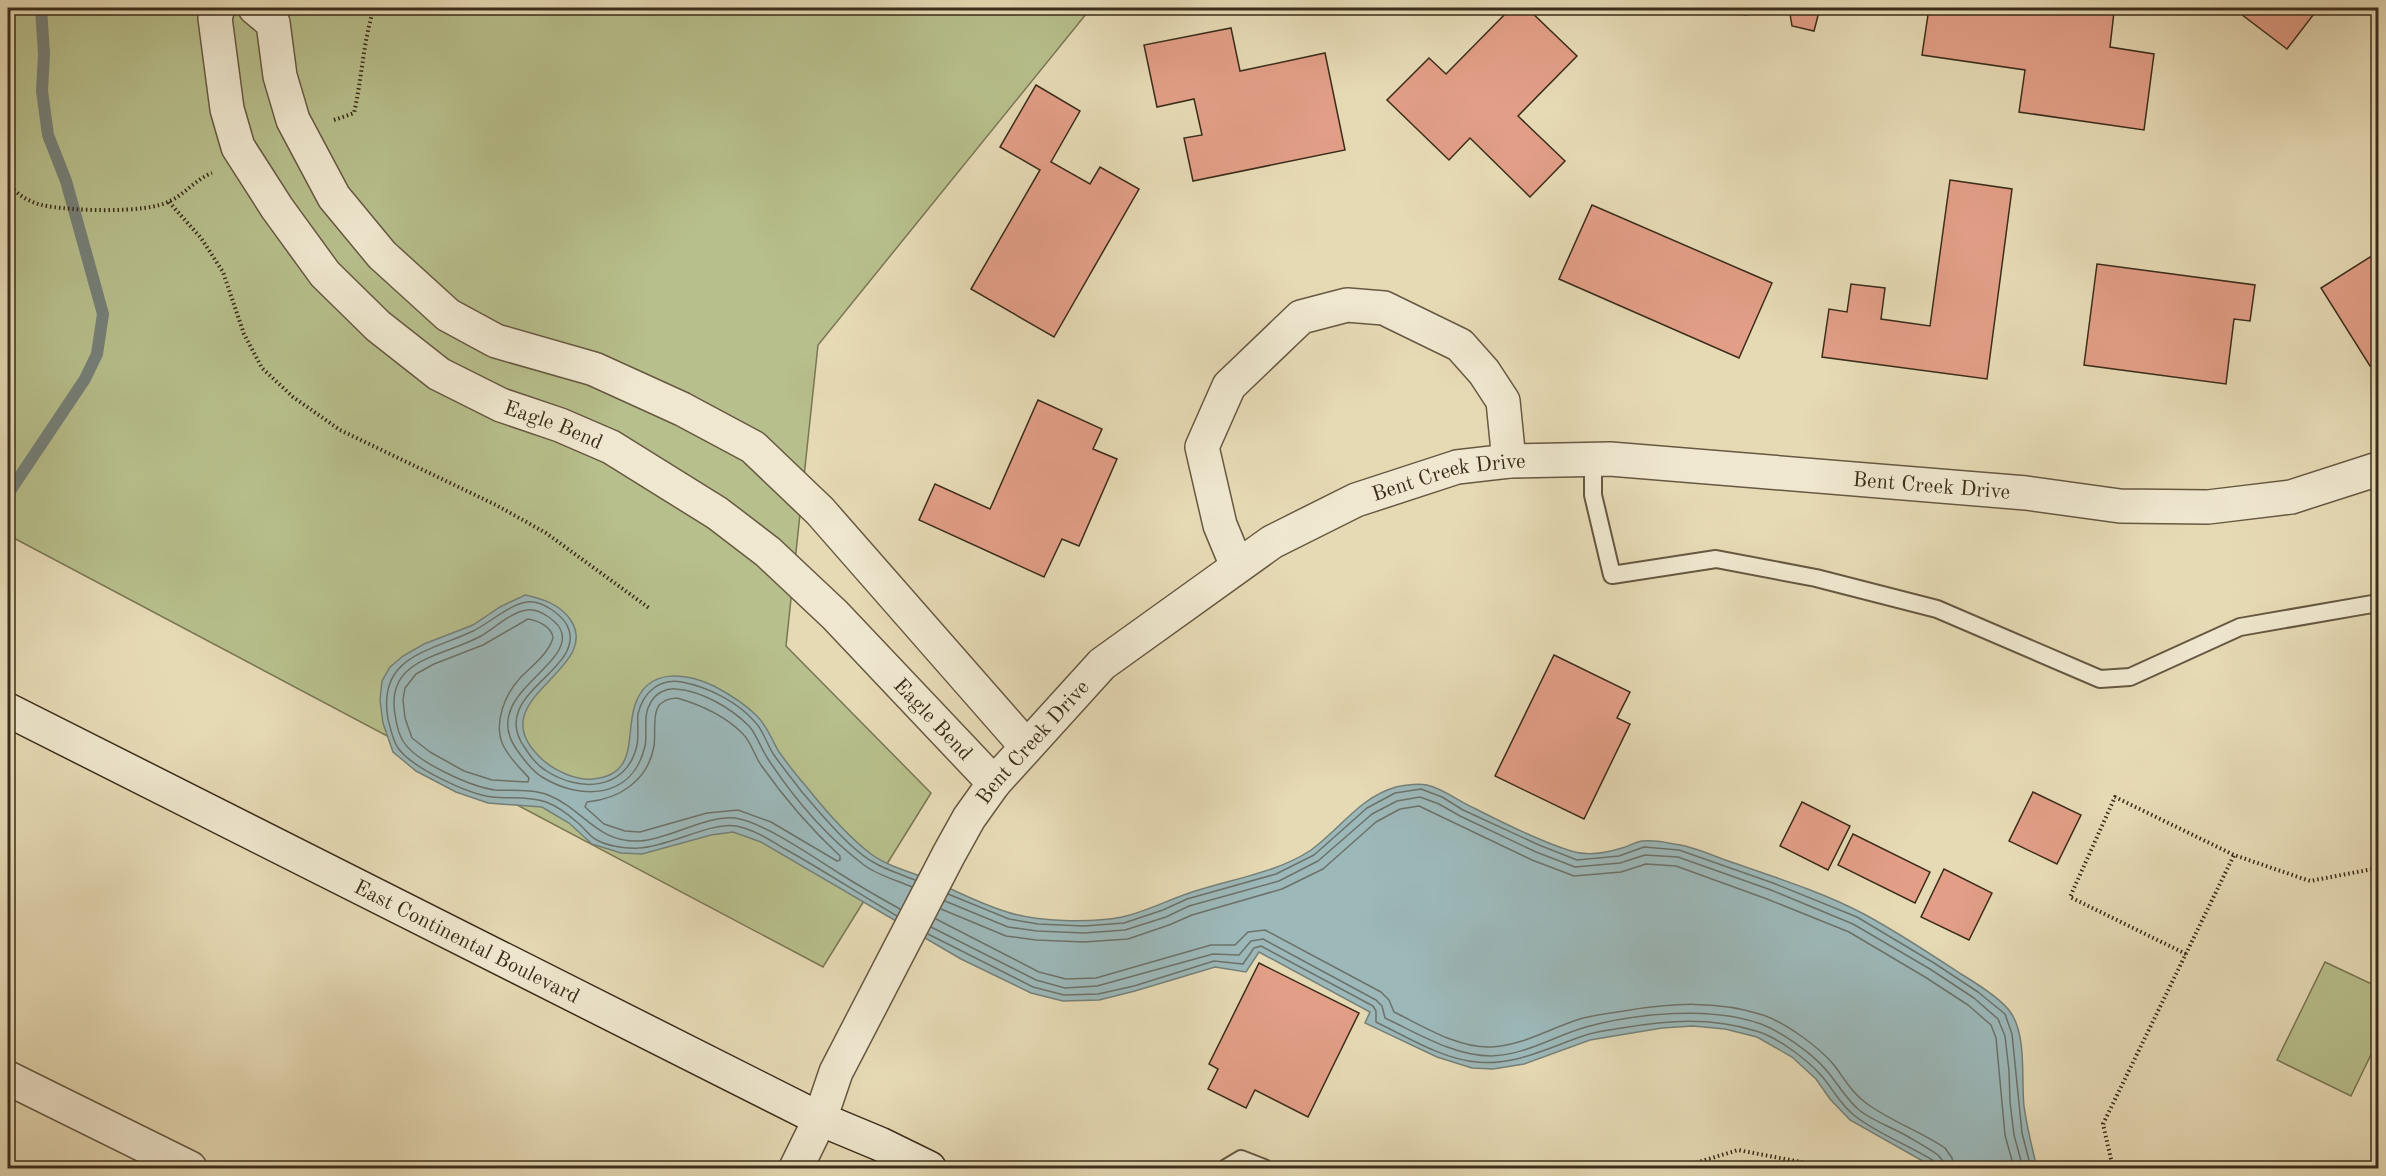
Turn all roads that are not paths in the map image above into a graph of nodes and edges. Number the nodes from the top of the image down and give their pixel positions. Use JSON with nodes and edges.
{"nodes":[{"id":1,"x":218,"y":8,"type":"edge"},
{"id":2,"x":255,"y":8,"type":"edge"},
{"id":3,"x":1593,"y":459,"type":"junction"},
{"id":4,"x":1509,"y":461,"type":"junction"},
{"id":5,"x":2379,"y":470,"type":"edge"},
{"id":6,"x":1237,"y":566,"type":"junction"},
{"id":7,"x":2379,"y":603,"type":"edge"},
{"id":8,"x":8,"y":710,"type":"edge"},
{"id":9,"x":1026,"y":746,"type":"junction"},
{"id":10,"x":994,"y":783,"type":"junction"},
{"id":11,"x":8,"y":1078,"type":"edge"},
{"id":12,"x":820,"y":1119,"type":"junction"},
{"id":13,"x":190,"y":1168,"type":"edge"},
{"id":14,"x":796,"y":1168,"type":"edge"},
{"id":15,"x":929,"y":1168,"type":"edge"},
{"id":16,"x":1227,"y":1168,"type":"edge"},
{"id":17,"x":1264,"y":1168,"type":"edge"}],
"edges":[{"from":1,"to":10,"type":"street","name":"Eagle Bend"},
{"from":2,"to":9,"type":"street"},
{"from":3,"to":4,"type":"street","name":"Bent Creek Drive"},
{"from":3,"to":5,"type":"street","name":"Bent Creek Drive"},
{"from":3,"to":7,"type":"lane"},
{"from":4,"to":6,"type":"street","name":"Bent Creek Drive"},
{"from":4,"to":6,"type":"street"},
{"from":6,"to":9,"type":"street","name":"Bent Creek Drive"},
{"from":8,"to":12,"type":"street","name":"East Continental Boulevard"},
{"from":9,"to":10,"type":"street","name":"Bent Creek Drive"},
{"from":10,"to":12,"type":"street","name":"Bent Creek Drive"},
{"from":11,"to":13,"type":"street"},
{"from":12,"to":14,"type":"street","name":"Bent Creek Drive"},
{"from":12,"to":15,"type":"street","name":"East Continental Boulevard"},
{"from":16,"to":17,"type":"lane"}]}
